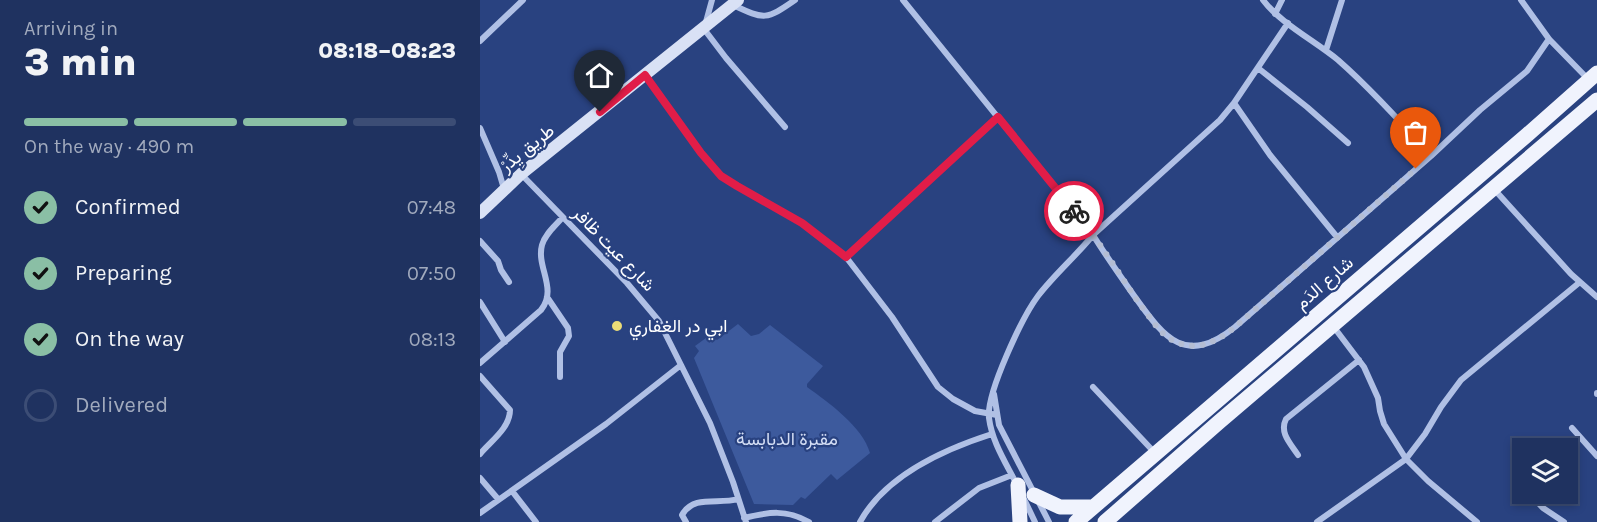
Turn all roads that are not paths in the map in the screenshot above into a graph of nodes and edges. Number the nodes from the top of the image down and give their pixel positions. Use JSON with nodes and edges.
{"nodes":[{"id":1,"x":523,"y":0,"type":"edge"},
{"id":2,"x":712,"y":0,"type":"edge"},
{"id":3,"x":795,"y":0,"type":"edge"},
{"id":4,"x":903,"y":0,"type":"edge"},
{"id":5,"x":1263,"y":0,"type":"edge"},
{"id":6,"x":1282,"y":0,"type":"edge"},
{"id":7,"x":1342,"y":0,"type":"edge"},
{"id":8,"x":1521,"y":0,"type":"edge"},
{"id":9,"x":736,"y":2,"type":"edge"},
{"id":10,"x":1275,"y":14,"type":"junction"},
{"id":11,"x":1288,"y":23,"type":"junction"},
{"id":12,"x":704,"y":28,"type":"junction"},
{"id":13,"x":1549,"y":39,"type":"junction"},
{"id":14,"x":480,"y":41,"type":"edge"},
{"id":15,"x":1326,"y":50,"type":"junction"},
{"id":16,"x":1258,"y":68,"type":"junction"},
{"id":17,"x":645,"y":75,"type":"junction"},
{"id":18,"x":1593,"y":76,"type":"edge"},
{"id":19,"x":1597,"y":100,"type":"edge"},
{"id":20,"x":1234,"y":103,"type":"junction"},
{"id":21,"x":998,"y":117,"type":"junction"},
{"id":22,"x":785,"y":127,"type":"dead end"},
{"id":23,"x":480,"y":128,"type":"edge"},
{"id":24,"x":1348,"y":143,"type":"dead end"},
{"id":25,"x":1431,"y":156,"type":"junction"},
{"id":26,"x":521,"y":174,"type":"junction"},
{"id":27,"x":1492,"y":188,"type":"junction"},
{"id":28,"x":504,"y":189,"type":"junction"},
{"id":29,"x":481,"y":211,"type":"edge"},
{"id":30,"x":562,"y":218,"type":"junction"},
{"id":31,"x":1093,"y":235,"type":"junction"},
{"id":32,"x":1337,"y":237,"type":"junction"},
{"id":33,"x":480,"y":241,"type":"edge"},
{"id":34,"x":846,"y":257,"type":"junction"},
{"id":35,"x":509,"y":282,"type":"dead end"},
{"id":36,"x":1580,"y":282,"type":"junction"},
{"id":37,"x":547,"y":297,"type":"junction"},
{"id":38,"x":1597,"y":297,"type":"edge"},
{"id":39,"x":480,"y":302,"type":"edge"},
{"id":40,"x":1333,"y":325,"type":"junction"},
{"id":41,"x":506,"y":342,"type":"junction"},
{"id":42,"x":1359,"y":360,"type":"junction"},
{"id":43,"x":480,"y":363,"type":"edge"},
{"id":44,"x":681,"y":364,"type":"junction"},
{"id":45,"x":480,"y":376,"type":"edge"},
{"id":46,"x":560,"y":378,"type":"dead end"},
{"id":47,"x":1093,"y":387,"type":"dead end"},
{"id":48,"x":993,"y":390,"type":"junction"},
{"id":49,"x":989,"y":414,"type":"junction"},
{"id":50,"x":997,"y":415,"type":"junction"},
{"id":51,"x":1572,"y":428,"type":"dead end"},
{"id":52,"x":992,"y":434,"type":"junction"},
{"id":53,"x":1155,"y":453,"type":"junction"},
{"id":54,"x":480,"y":454,"type":"edge"},
{"id":55,"x":1298,"y":455,"type":"dead end"},
{"id":56,"x":1597,"y":456,"type":"edge"},
{"id":57,"x":1406,"y":459,"type":"junction"},
{"id":58,"x":480,"y":478,"type":"edge"},
{"id":59,"x":1015,"y":480,"type":"junction"},
{"id":60,"x":512,"y":491,"type":"junction"},
{"id":61,"x":1034,"y":495,"type":"junction"},
{"id":62,"x":498,"y":499,"type":"junction"},
{"id":63,"x":738,"y":499,"type":"junction"},
{"id":64,"x":1539,"y":504,"type":"edge"},
{"id":65,"x":1124,"y":506,"type":"junction"},
{"id":66,"x":1093,"y":507,"type":"junction"},
{"id":67,"x":480,"y":513,"type":"edge"},
{"id":68,"x":745,"y":520,"type":"edge"},
{"id":69,"x":536,"y":522,"type":"edge"},
{"id":70,"x":686,"y":522,"type":"edge"},
{"id":71,"x":809,"y":522,"type":"edge"},
{"id":72,"x":860,"y":522,"type":"edge"},
{"id":73,"x":935,"y":522,"type":"edge"},
{"id":74,"x":1020,"y":522,"type":"edge"},
{"id":75,"x":1035,"y":522,"type":"edge"},
{"id":76,"x":1049,"y":522,"type":"edge"},
{"id":77,"x":1076,"y":522,"type":"edge"},
{"id":78,"x":1105,"y":522,"type":"edge"},
{"id":79,"x":1114,"y":522,"type":"edge"},
{"id":80,"x":1317,"y":522,"type":"edge"},
{"id":81,"x":1478,"y":522,"type":"edge"},
{"id":82,"x":1564,"y":522,"type":"edge"}],
"edges":[{"from":1,"to":14,"type":"street"},
{"from":2,"to":12,"type":"street"},
{"from":3,"to":9,"type":"street"},
{"from":4,"to":21,"type":"street"},
{"from":5,"to":10,"type":"street"},
{"from":6,"to":10,"type":"street"},
{"from":7,"to":15,"type":"street"},
{"from":8,"to":13,"type":"street"},
{"from":9,"to":12,"type":"street","name":"طريق يِدِّرْ"},
{"from":10,"to":11,"type":"street"},
{"from":11,"to":15,"type":"street"},
{"from":11,"to":16,"type":"street"},
{"from":12,"to":17,"type":"street","name":"طريق يِدِّرْ"},
{"from":12,"to":22,"type":"street"},
{"from":13,"to":18,"type":"street"},
{"from":13,"to":25,"type":"street"},
{"from":15,"to":25,"type":"street"},
{"from":16,"to":20,"type":"street"},
{"from":16,"to":24,"type":"street"},
{"from":17,"to":26,"type":"street","name":"طريق يِدِّرْ"},
{"from":17,"to":34,"type":"street"},
{"from":18,"to":53,"type":"main road","name":"شارع الدَم"},
{"from":19,"to":27,"type":"main road","name":"شارع الدَم"},
{"from":20,"to":31,"type":"street"},
{"from":20,"to":32,"type":"street"},
{"from":21,"to":31,"type":"street"},
{"from":21,"to":34,"type":"street"},
{"from":23,"to":28,"type":"street"},
{"from":25,"to":32,"type":"street"},
{"from":26,"to":28,"type":"street","name":"طريق يِدِّرْ"},
{"from":26,"to":30,"type":"street","name":"شارع عيت ظافر"},
{"from":27,"to":36,"type":"street"},
{"from":27,"to":40,"type":"main road","name":"شارع الدَم"},
{"from":28,"to":29,"type":"street","name":"طريق يِدِّرْ"},
{"from":30,"to":37,"type":"street"},
{"from":30,"to":44,"type":"street","name":"شارع عيت ظافر"},
{"from":31,"to":32,"type":"street"},
{"from":31,"to":48,"type":"street"},
{"from":33,"to":35,"type":"street"},
{"from":34,"to":49,"type":"street"},
{"from":36,"to":38,"type":"street"},
{"from":36,"to":57,"type":"street"},
{"from":37,"to":41,"type":"street"},
{"from":37,"to":46,"type":"street"},
{"from":39,"to":41,"type":"street"},
{"from":40,"to":42,"type":"street"},
{"from":40,"to":65,"type":"main road","name":"شارع الدَم"},
{"from":41,"to":43,"type":"street"},
{"from":42,"to":55,"type":"street"},
{"from":42,"to":57,"type":"street"},
{"from":44,"to":60,"type":"street"},
{"from":44,"to":63,"type":"street","name":"شارع عيت ظافر"},
{"from":45,"to":54,"type":"street"},
{"from":47,"to":53,"type":"street"},
{"from":48,"to":49,"type":"street"},
{"from":48,"to":50,"type":"street"},
{"from":49,"to":50,"type":"street"},
{"from":49,"to":52,"type":"street"},
{"from":50,"to":61,"type":"street"},
{"from":51,"to":56,"type":"street"},
{"from":52,"to":59,"type":"street"},
{"from":52,"to":72,"type":"street"},
{"from":53,"to":66,"type":"main road","name":"شارع الدَم"},
{"from":57,"to":80,"type":"street"},
{"from":57,"to":81,"type":"street"},
{"from":58,"to":62,"type":"street"},
{"from":59,"to":73,"type":"street"},
{"from":59,"to":74,"type":"main road"},
{"from":59,"to":75,"type":"street"},
{"from":60,"to":62,"type":"street"},
{"from":60,"to":69,"type":"street"},
{"from":61,"to":66,"type":"main road"},
{"from":61,"to":76,"type":"street"},
{"from":62,"to":67,"type":"street"},
{"from":63,"to":68,"type":"street","name":"شارع عيت ظافر"},
{"from":63,"to":70,"type":"street"},
{"from":64,"to":82,"type":"street"},
{"from":65,"to":78,"type":"main road","name":"شارع الدَم"},
{"from":65,"to":79,"type":"main road"},
{"from":66,"to":77,"type":"main road","name":"شارع الدَم"},
{"from":68,"to":71,"type":"street"}]}
